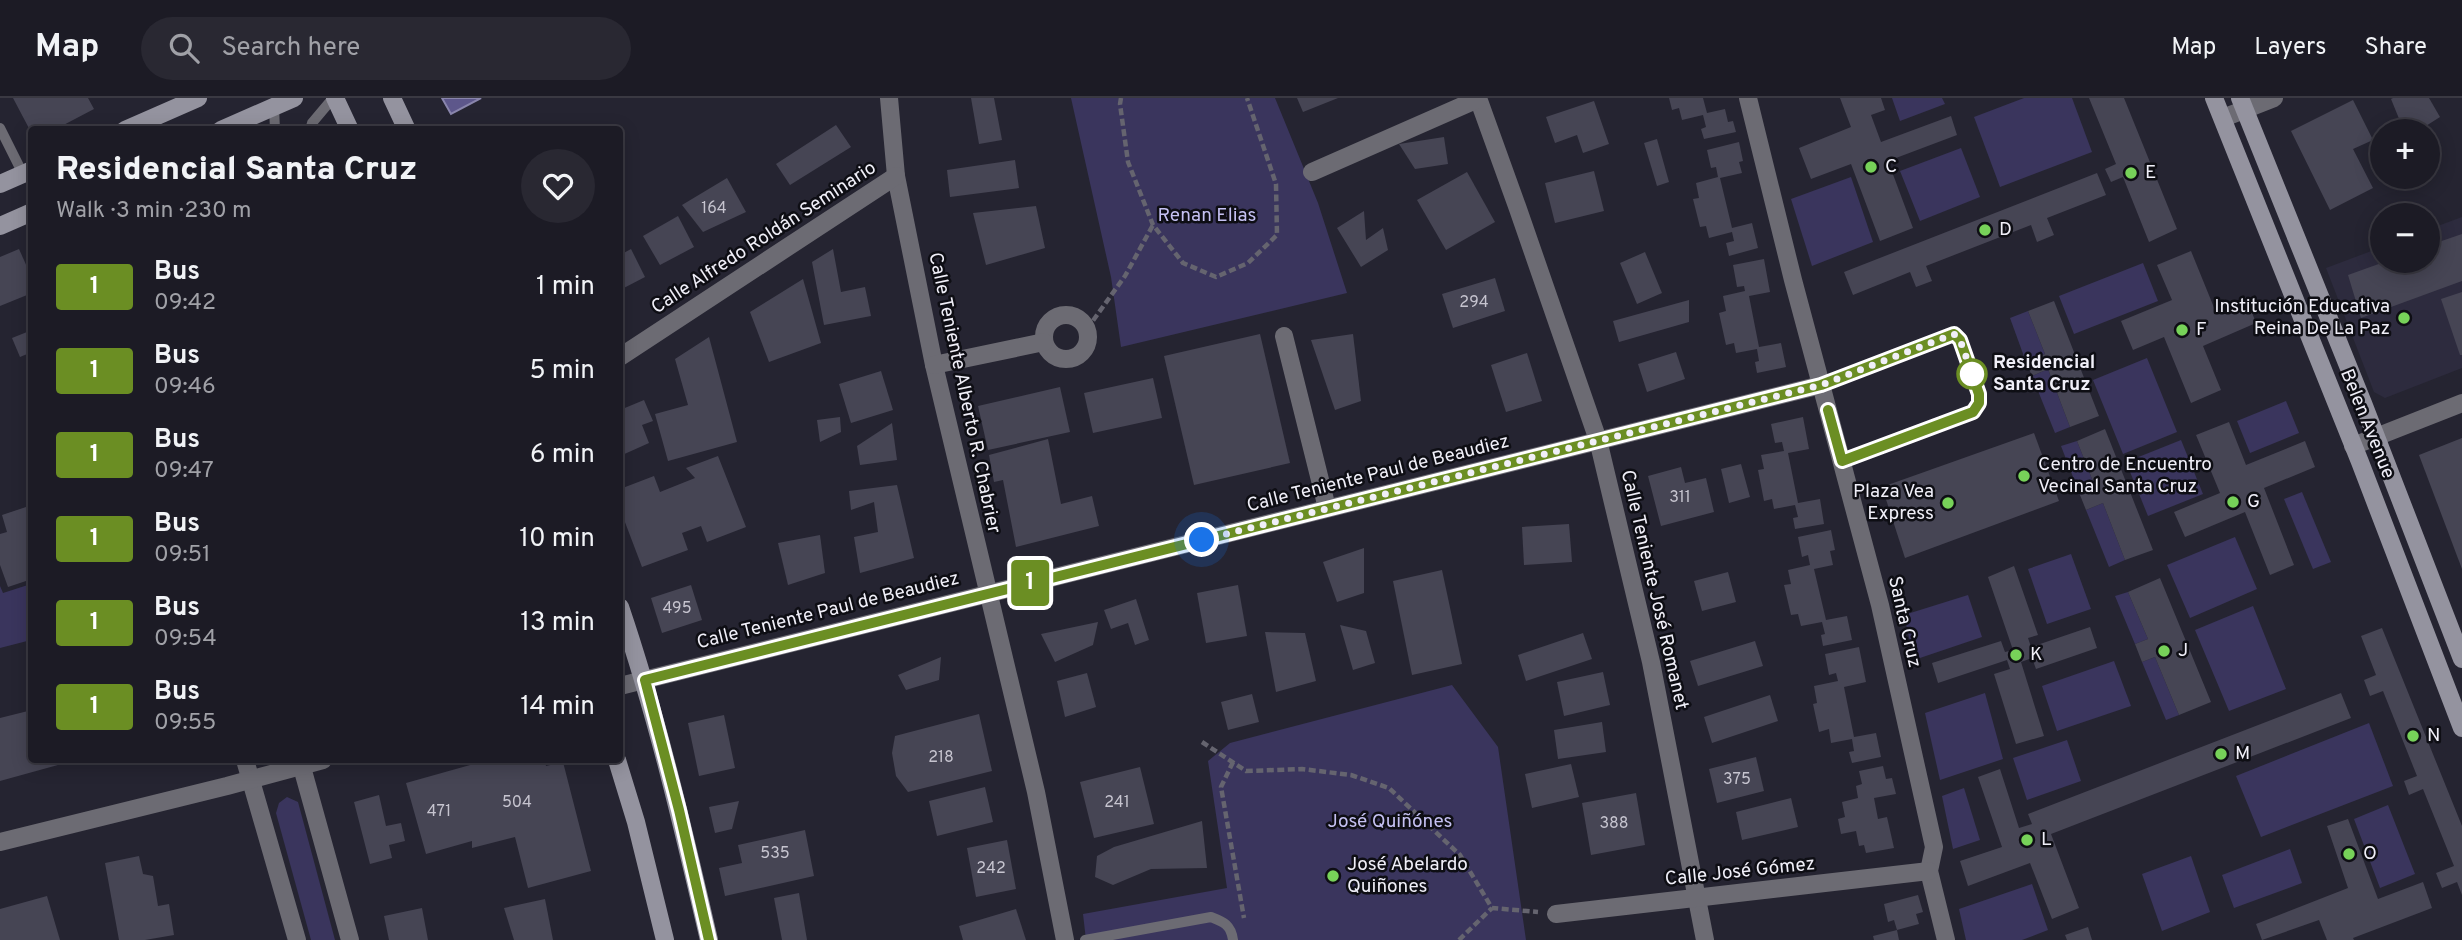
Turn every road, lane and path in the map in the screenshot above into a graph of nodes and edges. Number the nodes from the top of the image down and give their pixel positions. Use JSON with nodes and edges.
{"nodes":[{"id":1,"x":198,"y":98,"type":"edge"},
{"id":2,"x":294,"y":98,"type":"edge"},
{"id":3,"x":334,"y":98,"type":"edge"},
{"id":4,"x":392,"y":98,"type":"edge"},
{"id":5,"x":889,"y":98,"type":"edge"},
{"id":6,"x":1121,"y":98,"type":"edge"},
{"id":7,"x":1247,"y":98,"type":"edge"},
{"id":8,"x":1748,"y":98,"type":"edge"},
{"id":9,"x":2214,"y":98,"type":"edge"},
{"id":10,"x":2274,"y":98,"type":"edge"},
{"id":11,"x":1478,"y":99,"type":"edge"},
{"id":12,"x":2242,"y":104,"type":"edge"},
{"id":13,"x":274,"y":107,"type":"junction"},
{"id":14,"x":2222,"y":118,"type":"junction"},
{"id":15,"x":134,"y":126,"type":"edge"},
{"id":16,"x":230,"y":126,"type":"edge"},
{"id":17,"x":275,"y":126,"type":"edge"},
{"id":18,"x":311,"y":126,"type":"edge"},
{"id":19,"x":348,"y":126,"type":"edge"},
{"id":20,"x":405,"y":126,"type":"edge"},
{"id":21,"x":0,"y":128,"type":"edge"},
{"id":22,"x":27,"y":172,"type":"edge"},
{"id":23,"x":1312,"y":172,"type":"dead end"},
{"id":24,"x":896,"y":176,"type":"junction"},
{"id":25,"x":0,"y":184,"type":"edge"},
{"id":26,"x":28,"y":214,"type":"edge"},
{"id":27,"x":1153,"y":225,"type":"junction"},
{"id":28,"x":0,"y":226,"type":"edge"},
{"id":29,"x":1087,"y":329,"type":"junction"},
{"id":30,"x":1284,"y":336,"type":"dead end"},
{"id":31,"x":1044,"y":342,"type":"junction"},
{"id":32,"x":623,"y":355,"type":"edge"},
{"id":33,"x":934,"y":365,"type":"junction"},
{"id":34,"x":1821,"y":385,"type":"junction"},
{"id":35,"x":2462,"y":403,"type":"edge"},
{"id":36,"x":2375,"y":437,"type":"junction"},
{"id":37,"x":1598,"y":440,"type":"junction"},
{"id":38,"x":2353,"y":446,"type":"junction"},
{"id":39,"x":1842,"y":461,"type":"junction"},
{"id":40,"x":1327,"y":508,"type":"junction"},
{"id":41,"x":987,"y":594,"type":"junction"},
{"id":42,"x":623,"y":616,"type":"edge"},
{"id":43,"x":2462,"y":659,"type":"edge"},
{"id":44,"x":645,"y":680,"type":"junction"},
{"id":45,"x":623,"y":685,"type":"edge"},
{"id":46,"x":2462,"y":728,"type":"edge"},
{"id":47,"x":1202,"y":742,"type":"dead end"},
{"id":48,"x":1233,"y":762,"type":"junction"},
{"id":49,"x":246,"y":763,"type":"edge"},
{"id":50,"x":298,"y":763,"type":"edge"},
{"id":51,"x":301,"y":763,"type":"edge"},
{"id":52,"x":618,"y":763,"type":"edge"},
{"id":53,"x":251,"y":778,"type":"junction"},
{"id":54,"x":0,"y":842,"type":"edge"},
{"id":55,"x":1929,"y":872,"type":"junction"},
{"id":56,"x":1697,"y":897,"type":"junction"},
{"id":57,"x":1492,"y":908,"type":"junction"},
{"id":58,"x":1556,"y":914,"type":"joint"},
{"id":59,"x":1245,"y":927,"type":"dead end"},
{"id":60,"x":297,"y":940,"type":"edge"},
{"id":61,"x":350,"y":940,"type":"edge"},
{"id":62,"x":665,"y":940,"type":"edge"},
{"id":63,"x":709,"y":940,"type":"edge"},
{"id":64,"x":1065,"y":940,"type":"edge"},
{"id":65,"x":1085,"y":940,"type":"edge"},
{"id":66,"x":1233,"y":940,"type":"edge"},
{"id":67,"x":1459,"y":940,"type":"edge"},
{"id":68,"x":1705,"y":940,"type":"edge"},
{"id":69,"x":1947,"y":940,"type":"edge"}],
"edges":[{"from":1,"to":15,"type":"street"},
{"from":2,"to":13,"type":"street"},
{"from":3,"to":18,"type":"lane"},
{"from":3,"to":19,"type":"street"},
{"from":4,"to":20,"type":"street"},
{"from":5,"to":24,"type":"street","name":"Calle Teniente Alberto R. Chabrier"},
{"from":6,"to":27,"type":"path"},
{"from":7,"to":27,"type":"path"},
{"from":8,"to":34,"type":"street","name":"Santa Cruz"},
{"from":9,"to":14,"type":"street","name":"Belen Avenue"},
{"from":10,"to":12,"type":"street"},
{"from":11,"to":23,"type":"street"},
{"from":11,"to":37,"type":"street","name":"Calle Teniente José Romanet"},
{"from":12,"to":14,"type":"street"},
{"from":12,"to":36,"type":"street","name":"Belen Avenue"},
{"from":13,"to":16,"type":"street"},
{"from":13,"to":17,"type":"lane"},
{"from":14,"to":38,"type":"street","name":"Belen Avenue"},
{"from":21,"to":22,"type":"lane"},
{"from":22,"to":25,"type":"street"},
{"from":24,"to":32,"type":"street","name":"Calle Alfredo Roldán Seminario"},
{"from":24,"to":33,"type":"street","name":"Calle Teniente Alberto R. Chabrier"},
{"from":26,"to":28,"type":"street"},
{"from":27,"to":29,"type":"path"},
{"from":29,"to":31,"type":"street"},
{"from":29,"to":31,"type":"street"},
{"from":30,"to":40,"type":"street"},
{"from":31,"to":33,"type":"street"},
{"from":33,"to":41,"type":"street","name":"Calle Teniente Alberto R. Chabrier"},
{"from":34,"to":37,"type":"street","name":"Calle Teniente Paul de Beaudiez"},
{"from":34,"to":39,"type":"street","name":"Santa Cruz"},
{"from":34,"to":39,"type":"lane"},
{"from":35,"to":36,"type":"street"},
{"from":36,"to":38,"type":"street"},
{"from":36,"to":43,"type":"street","name":"Belen Avenue"},
{"from":37,"to":40,"type":"street","name":"Calle Teniente Paul de Beaudiez"},
{"from":37,"to":56,"type":"street","name":"Calle Teniente José Romanet"},
{"from":38,"to":46,"type":"street","name":"Belen Avenue"},
{"from":39,"to":55,"type":"street","name":"Santa Cruz"},
{"from":40,"to":41,"type":"street","name":"Calle Teniente Paul de Beaudiez"},
{"from":41,"to":44,"type":"street","name":"Calle Teniente Paul de Beaudiez"},
{"from":41,"to":64,"type":"street","name":"Calle Teniente Alberto R. Chabrier"},
{"from":42,"to":44,"type":"street"},
{"from":44,"to":45,"type":"street","name":"Calle Teniente Paul de Beaudiez"},
{"from":44,"to":63,"type":"street"},
{"from":47,"to":48,"type":"path"},
{"from":48,"to":57,"type":"path"},
{"from":48,"to":59,"type":"path"},
{"from":49,"to":53,"type":"street"},
{"from":50,"to":53,"type":"street"},
{"from":51,"to":61,"type":"street"},
{"from":52,"to":62,"type":"street"},
{"from":53,"to":54,"type":"street"},
{"from":53,"to":60,"type":"street"},
{"from":55,"to":56,"type":"street","name":"Calle José Gómez"},
{"from":55,"to":69,"type":"street","name":"Santa Cruz"},
{"from":56,"to":58,"type":"street","name":"Calle José Gómez"},
{"from":56,"to":68,"type":"street","name":"Calle Teniente José Romanet"},
{"from":57,"to":58,"type":"path"},
{"from":57,"to":67,"type":"path"},
{"from":65,"to":66,"type":"lane"}]}
